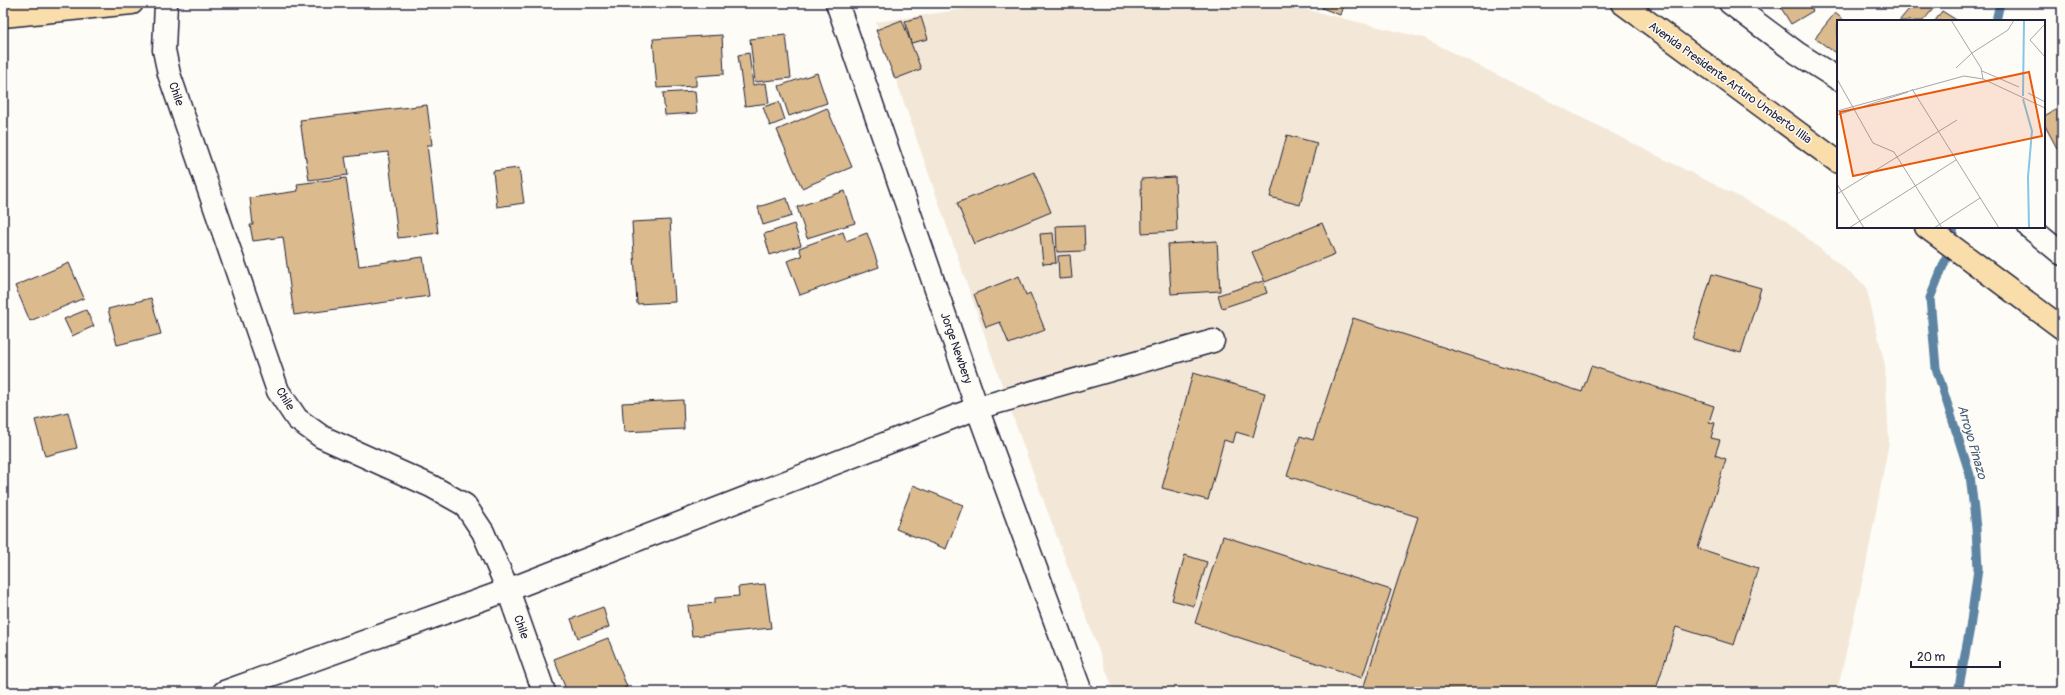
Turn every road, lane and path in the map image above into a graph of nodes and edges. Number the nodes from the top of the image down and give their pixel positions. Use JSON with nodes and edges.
{"nodes":[{"id":1,"x":132,"y":3,"type":"edge"},
{"id":2,"x":166,"y":3,"type":"edge"},
{"id":3,"x":837,"y":3,"type":"edge"},
{"id":4,"x":1622,"y":3,"type":"edge"},
{"id":5,"x":1730,"y":3,"type":"edge"},
{"id":6,"x":3,"y":16,"type":"edge"},
{"id":7,"x":1837,"y":78,"type":"edge"},
{"id":8,"x":1837,"y":161,"type":"edge"},
{"id":9,"x":1927,"y":228,"type":"edge"},
{"id":10,"x":2030,"y":228,"type":"edge"},
{"id":11,"x":2062,"y":254,"type":"edge"},
{"id":12,"x":2062,"y":328,"type":"edge"},
{"id":13,"x":1213,"y":341,"type":"dead end"},
{"id":14,"x":977,"y":408,"type":"junction"},
{"id":15,"x":508,"y":590,"type":"junction"},
{"id":16,"x":224,"y":692,"type":"edge"},
{"id":17,"x":544,"y":692,"type":"edge"},
{"id":18,"x":1081,"y":692,"type":"edge"}],
"edges":[{"from":1,"to":6,"type":"main road"},
{"from":2,"to":15,"type":"street","name":"Chile"},
{"from":3,"to":14,"type":"street","name":"Jorge Newbery"},
{"from":4,"to":8,"type":"main road","name":"Avenida Presidente Arturo Umberto Illia"},
{"from":5,"to":7,"type":"street"},
{"from":9,"to":12,"type":"main road"},
{"from":10,"to":11,"type":"street"},
{"from":13,"to":14,"type":"street"},
{"from":14,"to":15,"type":"street"},
{"from":14,"to":18,"type":"street","name":"Jorge Newbery"},
{"from":15,"to":16,"type":"street"},
{"from":15,"to":17,"type":"street","name":"Chile"}]}
